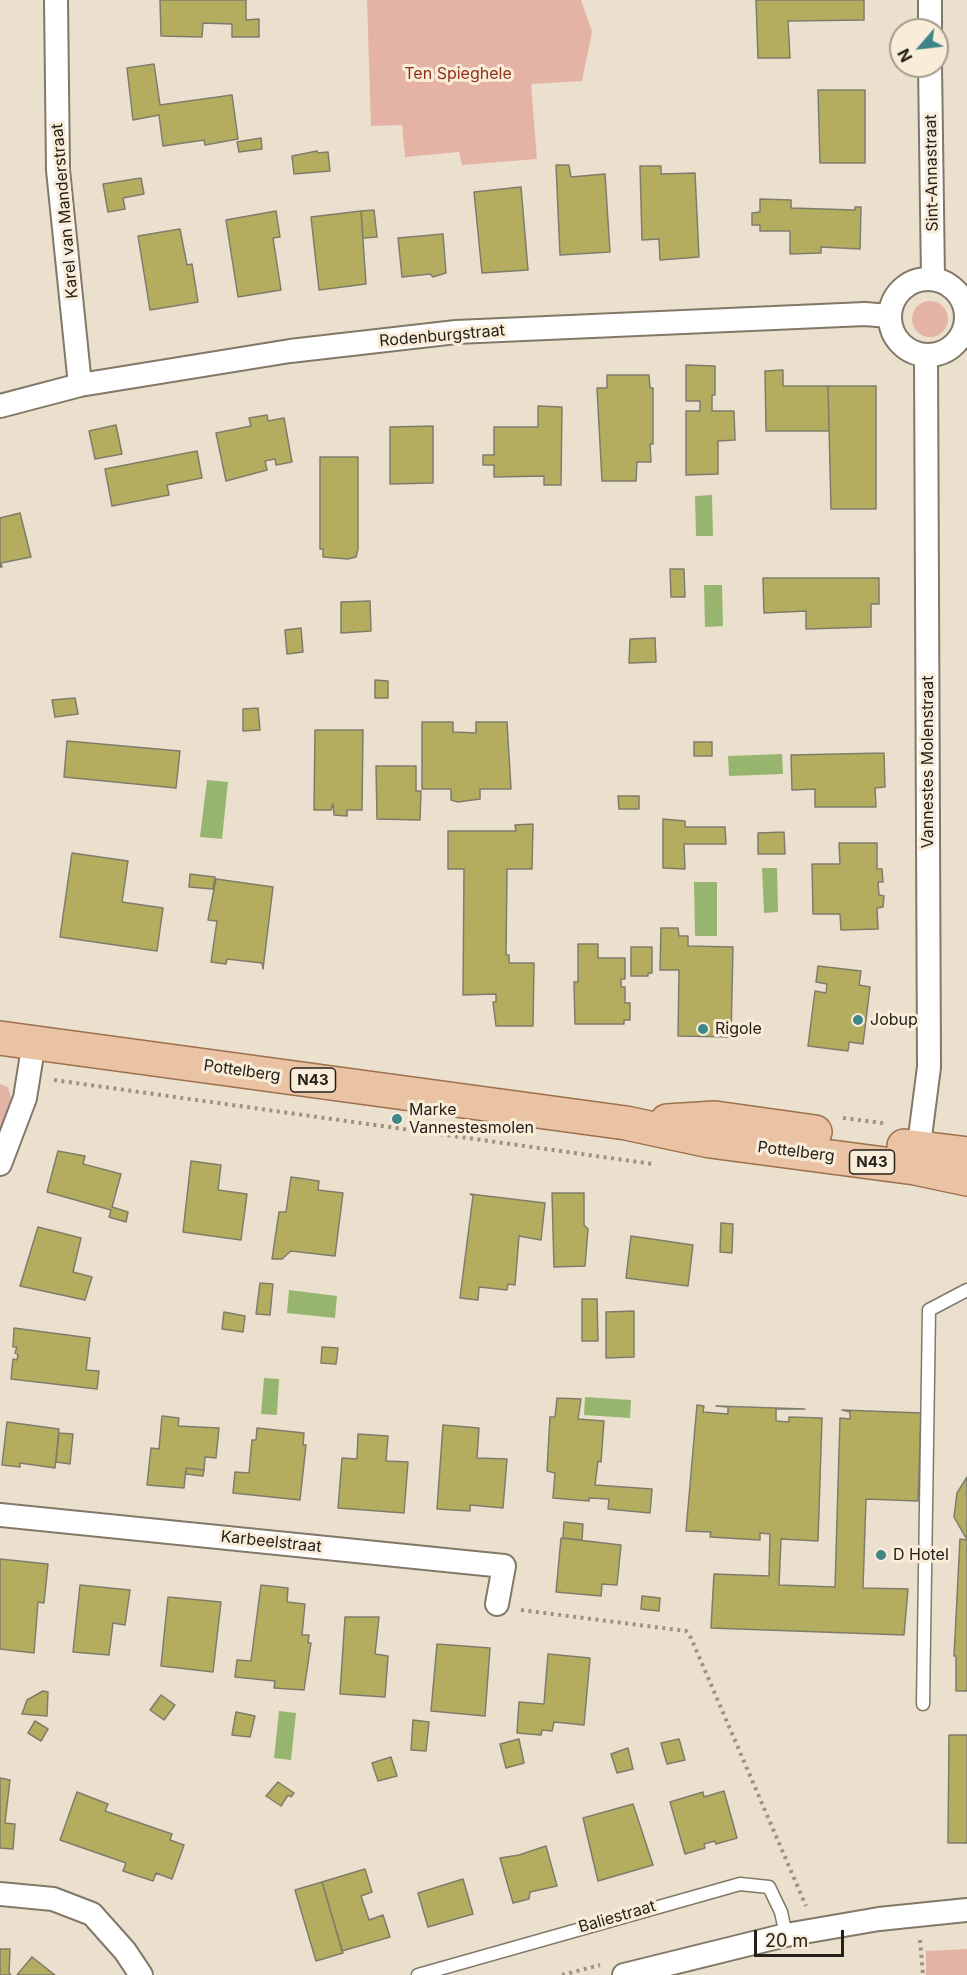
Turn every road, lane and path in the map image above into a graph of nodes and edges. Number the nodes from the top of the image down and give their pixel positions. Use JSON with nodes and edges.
{"nodes":[{"id":1,"x":56,"y":0,"type":"edge"},
{"id":2,"x":930,"y":0,"type":"edge"},
{"id":3,"x":930,"y":18,"type":"edge"},
{"id":4,"x":930,"y":78,"type":"edge"},
{"id":5,"x":933,"y":279,"type":"junction"},
{"id":6,"x":889,"y":315,"type":"junction"},
{"id":7,"x":966,"y":315,"type":"edge"},
{"id":8,"x":926,"y":356,"type":"junction"},
{"id":9,"x":80,"y":385,"type":"junction"},
{"id":10,"x":0,"y":406,"type":"edge"},
{"id":11,"x":0,"y":1038,"type":"edge"},
{"id":12,"x":34,"y":1042,"type":"junction"},
{"id":13,"x":29,"y":1077,"type":"junction"},
{"id":14,"x":967,"y":1154,"type":"edge"},
{"id":15,"x":917,"y":1158,"type":"junction"},
{"id":16,"x":0,"y":1164,"type":"edge"},
{"id":17,"x":665,"y":1166,"type":"dead end"},
{"id":18,"x":967,"y":1179,"type":"edge"},
{"id":19,"x":967,"y":1290,"type":"edge"},
{"id":20,"x":0,"y":1515,"type":"edge"},
{"id":21,"x":497,"y":1604,"type":"joint"},
{"id":22,"x":923,"y":1704,"type":"dead end"},
{"id":23,"x":0,"y":1894,"type":"edge"},
{"id":24,"x":967,"y":1910,"type":"edge"},
{"id":25,"x":810,"y":1913,"type":"dead end"},
{"id":26,"x":786,"y":1935,"type":"junction"},
{"id":27,"x":141,"y":1975,"type":"edge"},
{"id":28,"x":418,"y":1975,"type":"edge"},
{"id":29,"x":624,"y":1975,"type":"edge"}],
"edges":[{"from":1,"to":9,"type":"street","name":"Karel van Manderstraat"},
{"from":2,"to":3,"type":"street"},
{"from":4,"to":5,"type":"street","name":"Sint-Annastraat"},
{"from":5,"to":6,"type":"street"},
{"from":5,"to":7,"type":"street"},
{"from":6,"to":8,"type":"street"},
{"from":6,"to":9,"type":"street","name":"Rodenburgstraat"},
{"from":7,"to":8,"type":"street"},
{"from":8,"to":15,"type":"street","name":"Vannestes Molenstraat"},
{"from":9,"to":10,"type":"street","name":"Rodenburgstraat"},
{"from":11,"to":12,"type":"main road","name":"Pottelberg","number":"N43"},
{"from":12,"to":13,"type":"street"},
{"from":12,"to":15,"type":"main road","name":"Pottelberg","number":"N43"},
{"from":13,"to":16,"type":"street"},
{"from":13,"to":17,"type":"path"},
{"from":14,"to":15,"type":"main road","name":"Pottelberg","number":"N43"},
{"from":15,"to":18,"type":"main road","name":"Pottelberg","number":"N43"},
{"from":19,"to":22,"type":"lane"},
{"from":20,"to":21,"type":"street","name":"Karbeelstraat"},
{"from":21,"to":25,"type":"path"},
{"from":23,"to":27,"type":"street"},
{"from":24,"to":26,"type":"street"},
{"from":26,"to":28,"type":"lane","name":"Baliestraat"},
{"from":26,"to":29,"type":"street"}]}
